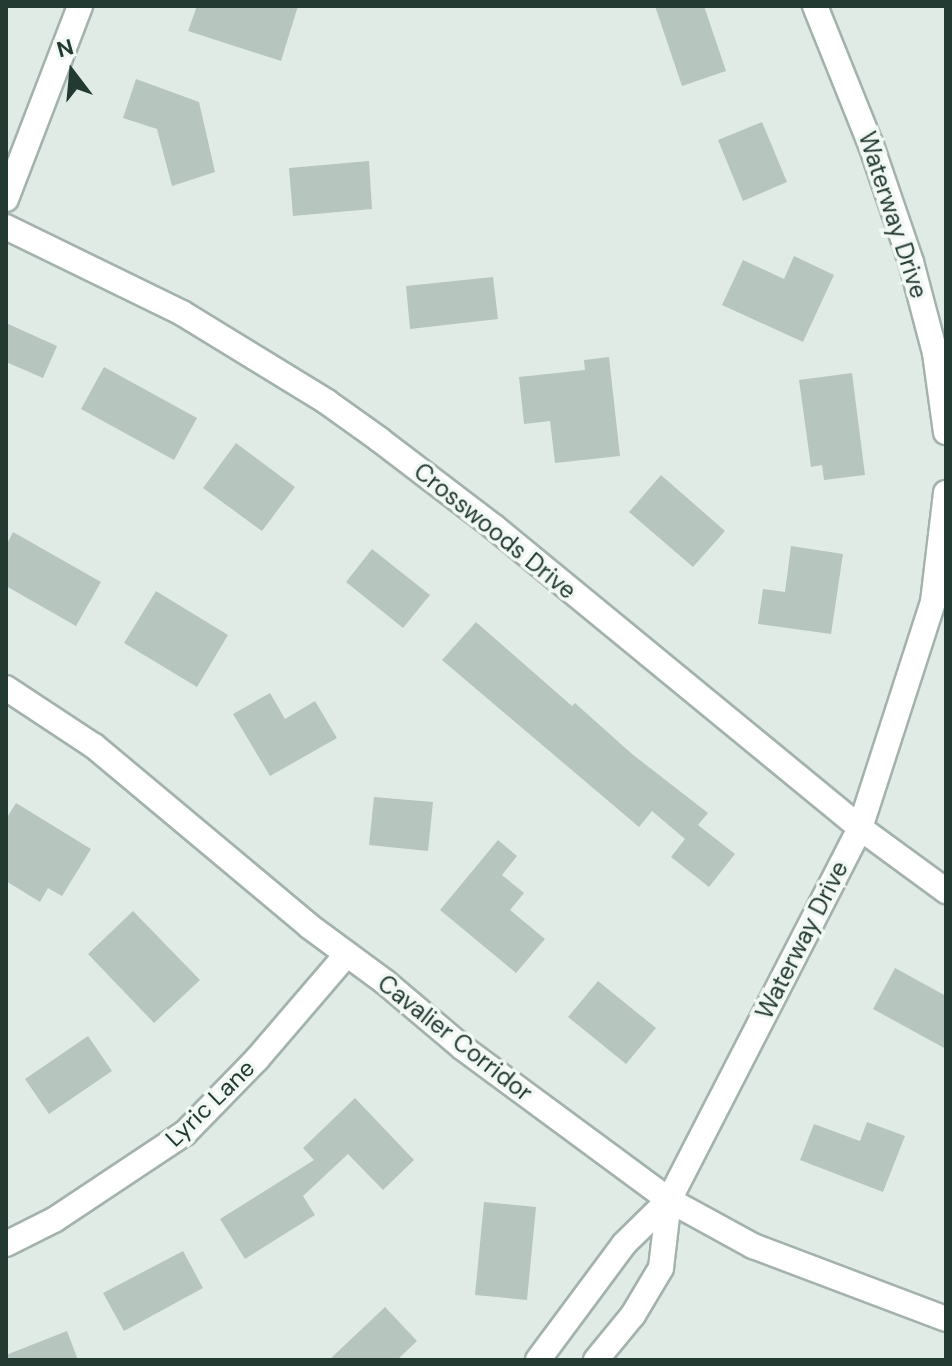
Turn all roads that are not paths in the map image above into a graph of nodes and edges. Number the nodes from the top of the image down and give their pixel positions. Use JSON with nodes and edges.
{"nodes":[{"id":1,"x":80,"y":6,"type":"edge"},
{"id":2,"x":815,"y":6,"type":"edge"},
{"id":3,"x":6,"y":199,"type":"edge"},
{"id":4,"x":6,"y":227,"type":"edge"},
{"id":5,"x":946,"y":432,"type":"edge"},
{"id":6,"x":946,"y":493,"type":"edge"},
{"id":7,"x":6,"y":688,"type":"edge"},
{"id":8,"x":860,"y":828,"type":"junction"},
{"id":9,"x":946,"y":891,"type":"edge"},
{"id":10,"x":347,"y":954,"type":"junction"},
{"id":11,"x":669,"y":1200,"type":"junction"},
{"id":12,"x":6,"y":1244,"type":"edge"},
{"id":13,"x":946,"y":1319,"type":"edge"},
{"id":14,"x":538,"y":1360,"type":"edge"},
{"id":15,"x":596,"y":1360,"type":"edge"}],
"edges":[{"from":1,"to":3,"type":"street"},
{"from":2,"to":5,"type":"street","name":"Waterway Drive"},
{"from":4,"to":8,"type":"street","name":"Crosswoods Drive"},
{"from":6,"to":8,"type":"street","name":"Waterway Drive"},
{"from":7,"to":10,"type":"street","name":"Cavalier Corridor"},
{"from":8,"to":9,"type":"street","name":"Crosswoods Drive"},
{"from":8,"to":11,"type":"street","name":"Waterway Drive"},
{"from":10,"to":11,"type":"street","name":"Cavalier Corridor"},
{"from":10,"to":12,"type":"street","name":"Lyric Lane"},
{"from":11,"to":13,"type":"street","name":"Cavalier Corridor"},
{"from":11,"to":14,"type":"street"},
{"from":11,"to":15,"type":"street","name":"Waterway Drive"}]}
